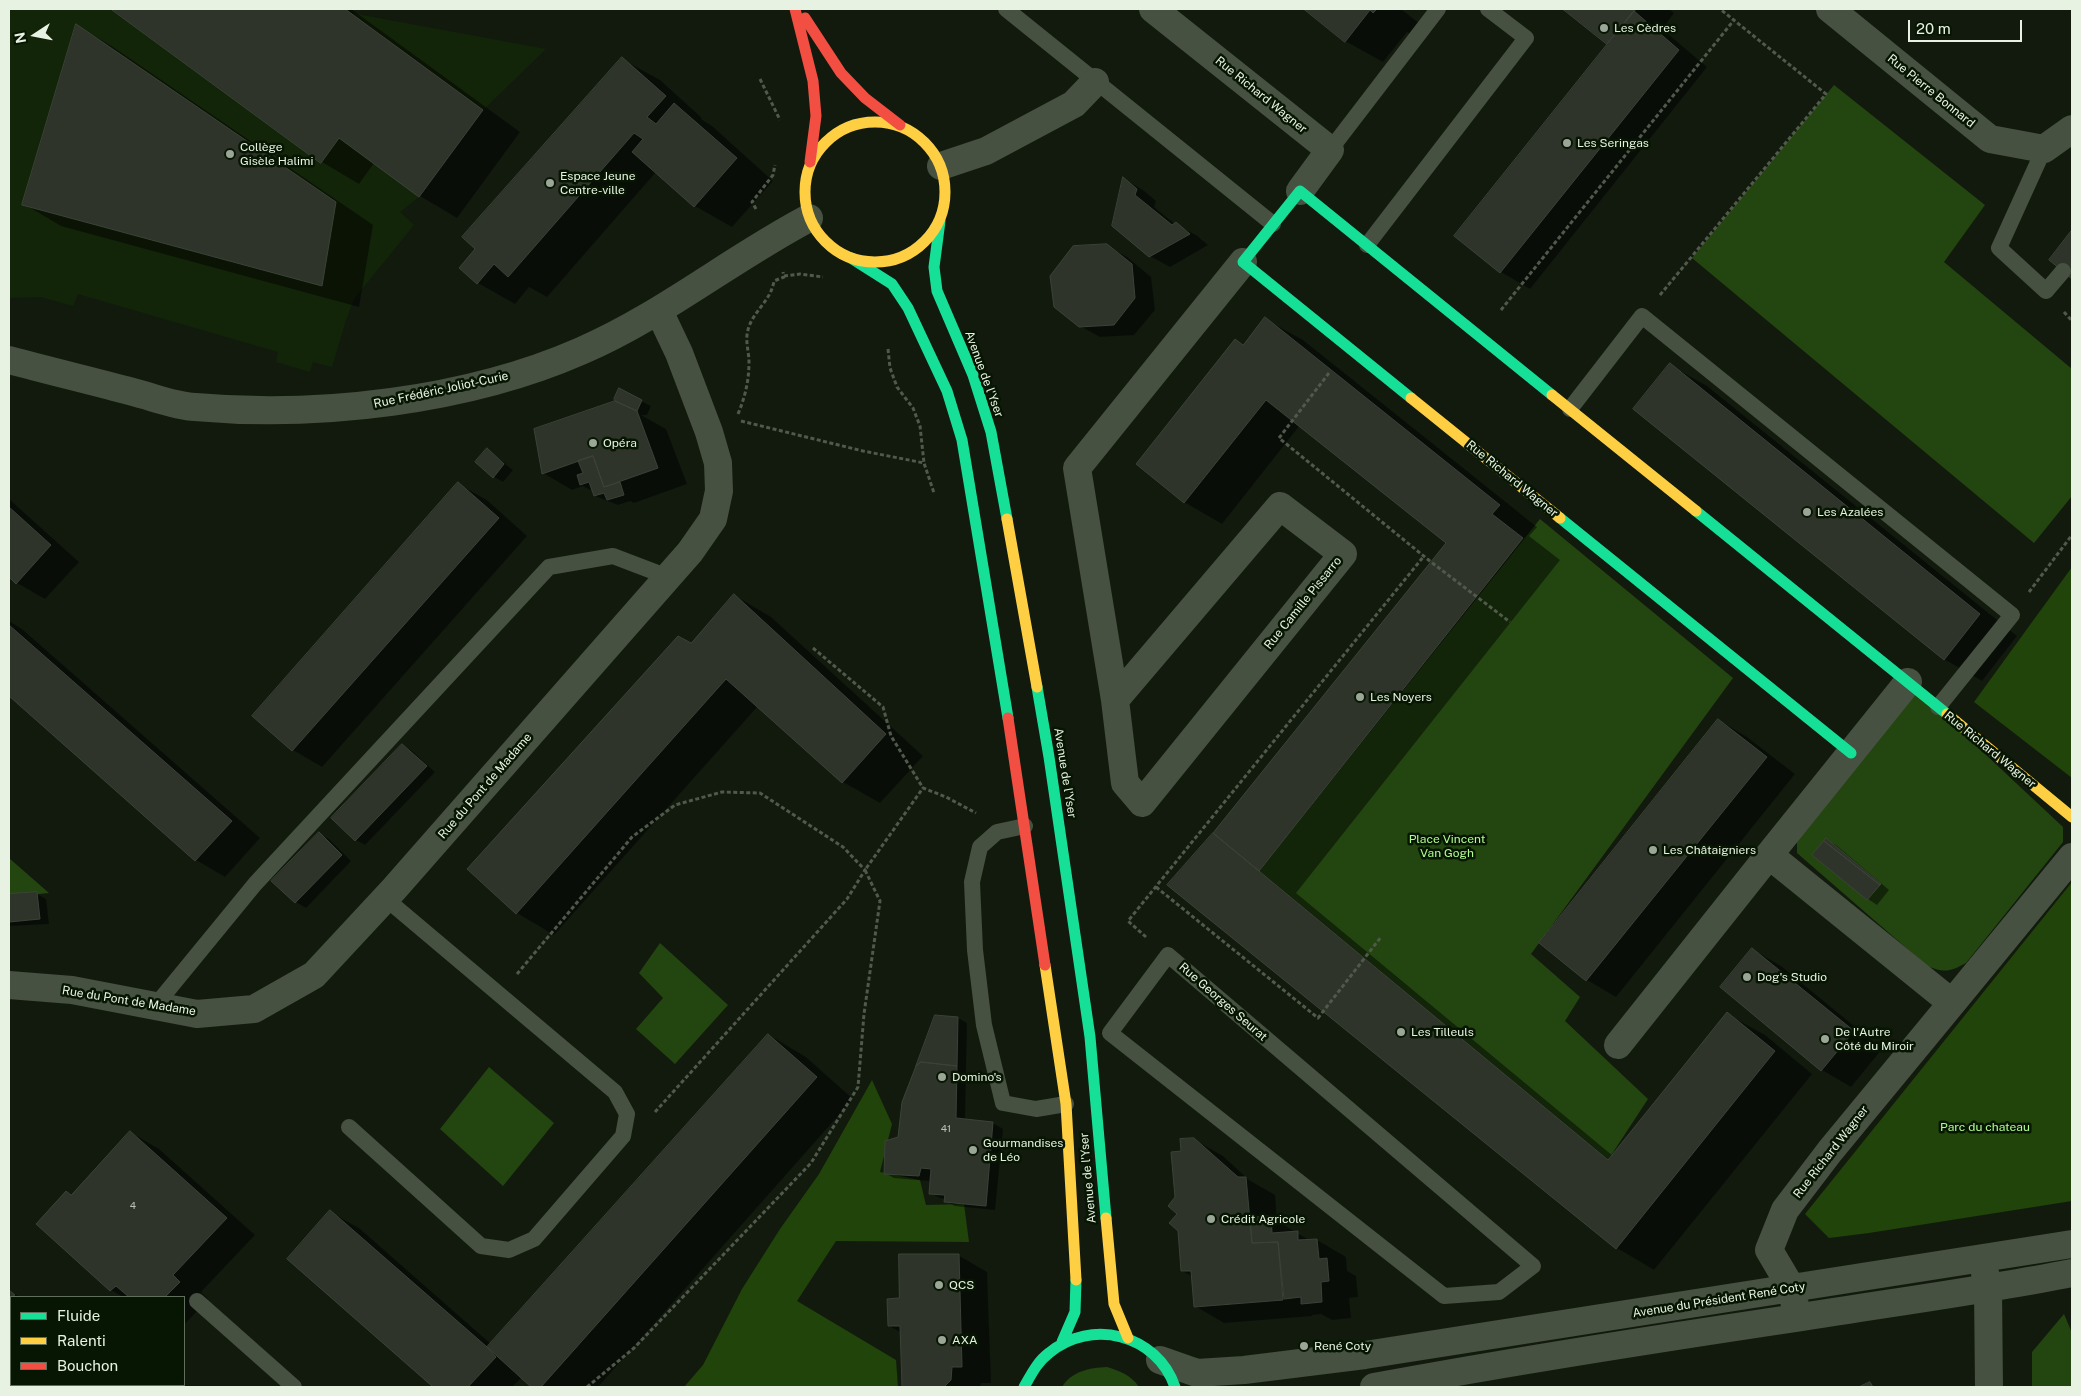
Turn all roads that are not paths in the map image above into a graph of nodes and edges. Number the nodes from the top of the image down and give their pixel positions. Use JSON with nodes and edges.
{"nodes":[{"id":1,"x":797,"y":9,"type":"edge"},
{"id":2,"x":1006,"y":9,"type":"edge"},
{"id":3,"x":1153,"y":9,"type":"edge"},
{"id":4,"x":1438,"y":9,"type":"edge"},
{"id":5,"x":1488,"y":9,"type":"edge"},
{"id":6,"x":1830,"y":9,"type":"edge"},
{"id":7,"x":1095,"y":82,"type":"junction"},
{"id":8,"x":901,"y":126,"type":"junction"},
{"id":9,"x":2072,"y":129,"type":"edge"},
{"id":10,"x":2044,"y":148,"type":"junction"},
{"id":11,"x":1330,"y":150,"type":"junction"},
{"id":12,"x":810,"y":163,"type":"junction"},
{"id":13,"x":941,"y":166,"type":"junction"},
{"id":14,"x":1300,"y":191,"type":"junction"},
{"id":15,"x":809,"y":218,"type":"junction"},
{"id":16,"x":940,"y":221,"type":"junction"},
{"id":17,"x":1273,"y":224,"type":"junction"},
{"id":18,"x":1367,"y":245,"type":"junction"},
{"id":19,"x":851,"y":258,"type":"junction"},
{"id":20,"x":1243,"y":262,"type":"junction"},
{"id":21,"x":2063,"y":271,"type":"dead end"},
{"id":22,"x":659,"y":311,"type":"junction"},
{"id":23,"x":9,"y":360,"type":"edge"},
{"id":24,"x":1570,"y":409,"type":"junction"},
{"id":25,"x":668,"y":577,"type":"junction"},
{"id":26,"x":1908,"y":682,"type":"junction"},
{"id":27,"x":1115,"y":700,"type":"junction"},
{"id":28,"x":1938,"y":707,"type":"junction"},
{"id":29,"x":1851,"y":753,"type":"junction"},
{"id":30,"x":2072,"y":817,"type":"edge"},
{"id":31,"x":1024,"y":826,"type":"junction"},
{"id":32,"x":1769,"y":856,"type":"junction"},
{"id":33,"x":2072,"y":857,"type":"edge"},
{"id":34,"x":385,"y":898,"type":"junction"},
{"id":35,"x":9,"y":985,"type":"edge"},
{"id":36,"x":1952,"y":1002,"type":"junction"},
{"id":37,"x":155,"y":1006,"type":"junction"},
{"id":38,"x":1110,"y":1033,"type":"junction"},
{"id":39,"x":1090,"y":1037,"type":"junction"},
{"id":40,"x":1618,"y":1045,"type":"dead end"},
{"id":41,"x":1066,"y":1104,"type":"junction"},
{"id":42,"x":349,"y":1126,"type":"dead end"},
{"id":43,"x":2072,"y":1244,"type":"edge"},
{"id":44,"x":1984,"y":1259,"type":"junction"},
{"id":45,"x":2072,"y":1273,"type":"edge"},
{"id":46,"x":1792,"y":1289,"type":"junction"},
{"id":47,"x":1988,"y":1290,"type":"junction"},
{"id":48,"x":197,"y":1301,"type":"dead end"},
{"id":49,"x":1797,"y":1317,"type":"junction"},
{"id":50,"x":1128,"y":1338,"type":"junction"},
{"id":51,"x":1062,"y":1342,"type":"junction"},
{"id":52,"x":1365,"y":1355,"type":"junction"},
{"id":53,"x":1160,"y":1360,"type":"junction"},
{"id":54,"x":294,"y":1387,"type":"edge"},
{"id":55,"x":1024,"y":1387,"type":"edge"},
{"id":56,"x":1175,"y":1387,"type":"edge"},
{"id":57,"x":1370,"y":1387,"type":"edge"},
{"id":58,"x":1374,"y":1387,"type":"edge"},
{"id":59,"x":1989,"y":1387,"type":"edge"}],
"edges":[{"from":1,"to":8,"type":"main road"},
{"from":1,"to":12,"type":"main road"},
{"from":2,"to":7,"type":"lane"},
{"from":3,"to":11,"type":"street","name":"Rue Richard Wagner"},
{"from":4,"to":11,"type":"lane"},
{"from":5,"to":18,"type":"lane"},
{"from":6,"to":10,"type":"street","name":"Rue Pierre Bonnard"},
{"from":7,"to":13,"type":"street"},
{"from":7,"to":17,"type":"lane"},
{"from":8,"to":12,"type":"main road"},
{"from":8,"to":13,"type":"main road"},
{"from":9,"to":10,"type":"street"},
{"from":10,"to":21,"type":"lane"},
{"from":11,"to":14,"type":"street"},
{"from":12,"to":15,"type":"main road"},
{"from":13,"to":16,"type":"main road"},
{"from":14,"to":17,"type":"main road"},
{"from":14,"to":18,"type":"main road","name":"Rue Richard Wagner"},
{"from":15,"to":19,"type":"main road"},
{"from":15,"to":22,"type":"street","name":"Rue Frédéric Joliot-Curie"},
{"from":16,"to":19,"type":"main road"},
{"from":16,"to":39,"type":"main road","name":"Avenue de l'Yser"},
{"from":17,"to":20,"type":"main road"},
{"from":18,"to":24,"type":"main road","name":"Rue Richard Wagner"},
{"from":19,"to":31,"type":"main road","name":"Avenue de l'Yser"},
{"from":20,"to":27,"type":"street","name":"Rue Camille Pissarro"},
{"from":20,"to":29,"type":"main road","name":"Rue Richard Wagner"},
{"from":22,"to":23,"type":"street","name":"Rue Frédéric Joliot-Curie"},
{"from":22,"to":25,"type":"street","name":"Rue du Pont de Madame"},
{"from":24,"to":26,"type":"main road","name":"Rue Richard Wagner"},
{"from":24,"to":28,"type":"lane"},
{"from":25,"to":34,"type":"street","name":"Rue du Pont de Madame"},
{"from":25,"to":37,"type":"lane"},
{"from":26,"to":28,"type":"main road","name":"Rue Richard Wagner"},
{"from":26,"to":29,"type":"street"},
{"from":27,"to":27,"type":"street","name":"Rue Camille Pissarro"},
{"from":28,"to":30,"type":"main road","name":"Rue Richard Wagner"},
{"from":29,"to":32,"type":"street"},
{"from":31,"to":41,"type":"main road","name":"Avenue de l'Yser"},
{"from":31,"to":41,"type":"lane"},
{"from":32,"to":36,"type":"street"},
{"from":32,"to":40,"type":"street"},
{"from":33,"to":36,"type":"street","name":"Rue Richard Wagner"},
{"from":34,"to":37,"type":"street","name":"Rue du Pont de Madame"},
{"from":34,"to":42,"type":"lane"},
{"from":35,"to":37,"type":"street","name":"Rue du Pont de Madame"},
{"from":36,"to":46,"type":"street","name":"Rue Richard Wagner"},
{"from":38,"to":38,"type":"lane","name":"Rue Georges Seurat"},
{"from":38,"to":39,"type":"lane"},
{"from":39,"to":50,"type":"main road","name":"Avenue de l'Yser"},
{"from":41,"to":51,"type":"main road","name":"Avenue de l'Yser"},
{"from":43,"to":44,"type":"street","name":"Avenue du Président René Coty"},
{"from":44,"to":46,"type":"street","name":"Avenue du Président René Coty"},
{"from":44,"to":47,"type":"street"},
{"from":45,"to":47,"type":"street"},
{"from":46,"to":49,"type":"street","name":"Rue Richard Wagner"},
{"from":46,"to":52,"type":"street","name":"Avenue du Président René Coty"},
{"from":47,"to":49,"type":"street"},
{"from":47,"to":59,"type":"street"},
{"from":48,"to":54,"type":"lane"},
{"from":49,"to":58,"type":"street"},
{"from":50,"to":51,"type":"main road"},
{"from":50,"to":53,"type":"main road"},
{"from":51,"to":55,"type":"main road"},
{"from":52,"to":53,"type":"street","name":"Avenue du Président René Coty"},
{"from":52,"to":57,"type":"street"},
{"from":53,"to":56,"type":"main road"}]}
